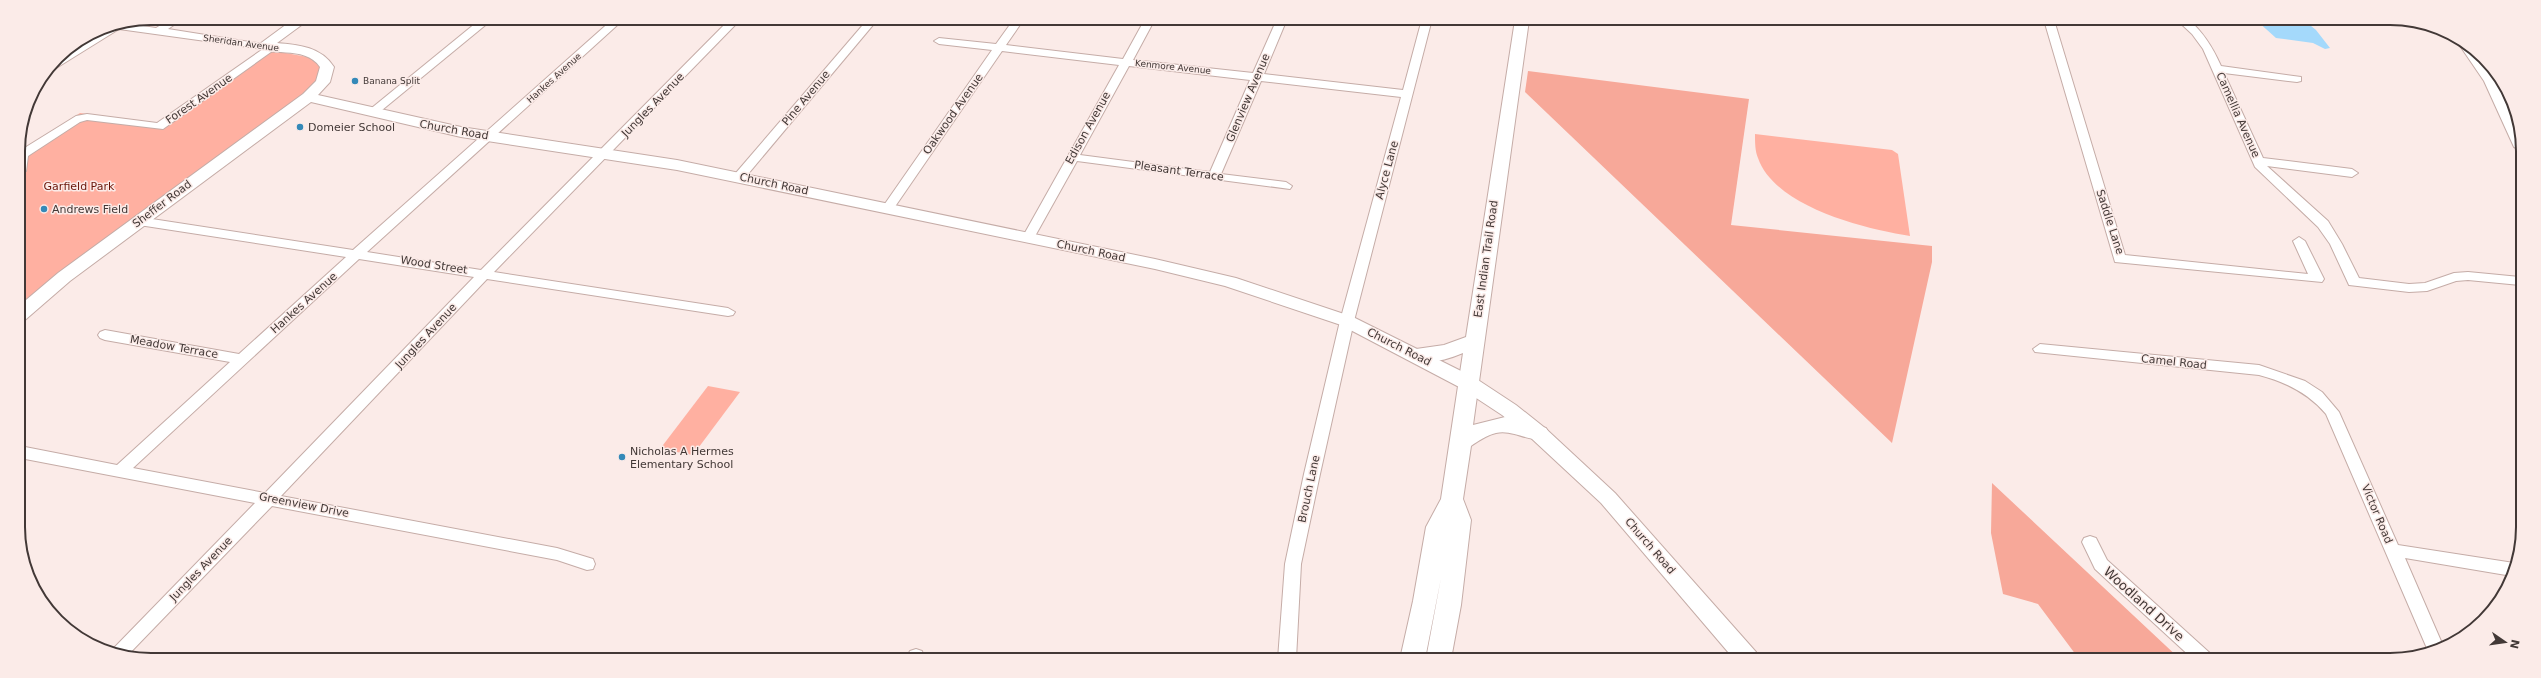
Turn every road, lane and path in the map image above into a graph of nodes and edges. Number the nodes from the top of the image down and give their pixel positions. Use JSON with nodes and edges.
{"nodes":[{"id":1,"x":168,"y":25,"type":"edge"},
{"id":2,"x":296,"y":25,"type":"edge"},
{"id":3,"x":480,"y":25,"type":"edge"},
{"id":4,"x":612,"y":25,"type":"edge"},
{"id":5,"x":730,"y":25,"type":"edge"},
{"id":6,"x":868,"y":25,"type":"edge"},
{"id":7,"x":1015,"y":25,"type":"edge"},
{"id":8,"x":1147,"y":25,"type":"edge"},
{"id":9,"x":1279,"y":25,"type":"edge"},
{"id":10,"x":1426,"y":25,"type":"edge"},
{"id":11,"x":1521,"y":25,"type":"edge"},
{"id":12,"x":2050,"y":25,"type":"edge"},
{"id":13,"x":2187,"y":25,"type":"edge"},
{"id":14,"x":125,"y":27,"type":"edge"},
{"id":15,"x":158,"y":31,"type":"junction"},
{"id":16,"x":95,"y":39,"type":"edge"},
{"id":17,"x":939,"y":41,"type":"dead end"},
{"id":18,"x":269,"y":47,"type":"junction"},
{"id":19,"x":999,"y":47,"type":"junction"},
{"id":20,"x":68,"y":56,"type":"edge"},
{"id":21,"x":2473,"y":57,"type":"edge"},
{"id":22,"x":1125,"y":62,"type":"junction"},
{"id":23,"x":2218,"y":69,"type":"junction"},
{"id":24,"x":1257,"y":77,"type":"junction"},
{"id":25,"x":2297,"y":79,"type":"dead end"},
{"id":26,"x":1407,"y":94,"type":"junction"},
{"id":27,"x":308,"y":97,"type":"junction"},
{"id":28,"x":372,"y":113,"type":"junction"},
{"id":29,"x":488,"y":136,"type":"junction"},
{"id":30,"x":2515,"y":137,"type":"edge"},
{"id":31,"x":25,"y":153,"type":"edge"},
{"id":32,"x":605,"y":154,"type":"junction"},
{"id":33,"x":1072,"y":157,"type":"junction"},
{"id":34,"x":2258,"y":162,"type":"junction"},
{"id":35,"x":2352,"y":173,"type":"dead end"},
{"id":36,"x":1214,"y":176,"type":"junction"},
{"id":37,"x":739,"y":177,"type":"junction"},
{"id":38,"x":1286,"y":186,"type":"dead end"},
{"id":39,"x":888,"y":208,"type":"junction"},
{"id":40,"x":139,"y":221,"type":"junction"},
{"id":41,"x":1028,"y":238,"type":"junction"},
{"id":42,"x":2299,"y":241,"type":"dead end"},
{"id":43,"x":358,"y":254,"type":"junction"},
{"id":44,"x":485,"y":273,"type":"junction"},
{"id":45,"x":2516,"y":281,"type":"edge"},
{"id":46,"x":25,"y":311,"type":"edge"},
{"id":47,"x":728,"y":312,"type":"dead end"},
{"id":48,"x":1347,"y":321,"type":"junction"},
{"id":49,"x":105,"y":335,"type":"dead end"},
{"id":50,"x":1474,"y":341,"type":"junction"},
{"id":51,"x":2040,"y":349,"type":"dead end"},
{"id":52,"x":1416,"y":354,"type":"junction"},
{"id":53,"x":243,"y":359,"type":"junction"},
{"id":54,"x":1468,"y":383,"type":"junction"},
{"id":55,"x":2305,"y":386,"type":"joint"},
{"id":56,"x":1538,"y":433,"type":"junction"},
{"id":57,"x":1460,"y":442,"type":"junction"},
{"id":58,"x":25,"y":453,"type":"edge"},
{"id":59,"x":122,"y":470,"type":"junction"},
{"id":60,"x":270,"y":498,"type":"junction"},
{"id":61,"x":1452,"y":499,"type":"junction"},
{"id":62,"x":2090,"y":542,"type":"dead end"},
{"id":63,"x":2392,"y":550,"type":"junction"},
{"id":64,"x":587,"y":564,"type":"dead end"},
{"id":65,"x":2509,"y":569,"type":"edge"},
{"id":66,"x":2434,"y":645,"type":"edge"},
{"id":67,"x":122,"y":650,"type":"edge"},
{"id":68,"x":1287,"y":653,"type":"edge"},
{"id":69,"x":1413,"y":653,"type":"edge"},
{"id":70,"x":1439,"y":653,"type":"edge"},
{"id":71,"x":1743,"y":653,"type":"edge"},
{"id":72,"x":2198,"y":653,"type":"edge"}],
"edges":[{"from":1,"to":15,"type":"street"},
{"from":2,"to":18,"type":"street","name":"Forest Avenue"},
{"from":3,"to":28,"type":"street"},
{"from":4,"to":29,"type":"street","name":"Hankes Avenue"},
{"from":5,"to":32,"type":"street","name":"Jungles Avenue"},
{"from":6,"to":37,"type":"street","name":"Pine Avenue"},
{"from":7,"to":19,"type":"street","name":"Oakwood Avenue"},
{"from":8,"to":22,"type":"street","name":"Edison Avenue"},
{"from":9,"to":24,"type":"street","name":"Glenview Avenue"},
{"from":10,"to":26,"type":"street","name":"Alyce Lane"},
{"from":11,"to":50,"type":"main road","name":"East Indian Trail Road"},
{"from":12,"to":42,"type":"street","name":"Saddle Lane"},
{"from":13,"to":23,"type":"street","name":"Camellia Avenue"},
{"from":14,"to":15,"type":"street","name":"Sheridan Avenue"},
{"from":15,"to":18,"type":"street","name":"Sheridan Avenue"},
{"from":16,"to":20,"type":"street"},
{"from":17,"to":19,"type":"street","name":"Kenmore Avenue"},
{"from":18,"to":27,"type":"street","name":"Sheridan Avenue"},
{"from":18,"to":31,"type":"street","name":"Forest Avenue"},
{"from":19,"to":22,"type":"street","name":"Kenmore Avenue"},
{"from":19,"to":39,"type":"street","name":"Oakwood Avenue"},
{"from":21,"to":30,"type":"street"},
{"from":22,"to":24,"type":"street","name":"Kenmore Avenue"},
{"from":22,"to":33,"type":"street","name":"Edison Avenue"},
{"from":23,"to":25,"type":"street"},
{"from":23,"to":34,"type":"street","name":"Camellia Avenue"},
{"from":24,"to":26,"type":"street","name":"Kenmore Avenue"},
{"from":24,"to":36,"type":"street","name":"Glenview Avenue"},
{"from":26,"to":48,"type":"street","name":"Alyce Lane"},
{"from":27,"to":28,"type":"street","name":"Church Road"},
{"from":27,"to":40,"type":"street","name":"Sheffer Road"},
{"from":28,"to":29,"type":"street","name":"Church Road"},
{"from":29,"to":32,"type":"street","name":"Church Road"},
{"from":29,"to":43,"type":"street","name":"Hankes Avenue"},
{"from":32,"to":37,"type":"street","name":"Church Road"},
{"from":32,"to":44,"type":"street","name":"Jungles Avenue"},
{"from":33,"to":36,"type":"street","name":"Pleasant Terrace"},
{"from":33,"to":41,"type":"street","name":"Edison Avenue"},
{"from":34,"to":35,"type":"street"},
{"from":34,"to":45,"type":"street","name":"Camellia Avenue"},
{"from":36,"to":38,"type":"street","name":"Pleasant Terrace"},
{"from":37,"to":39,"type":"street","name":"Church Road"},
{"from":39,"to":41,"type":"street","name":"Church Road"},
{"from":40,"to":43,"type":"street","name":"Wood Street"},
{"from":40,"to":46,"type":"street","name":"Sheffer Road"},
{"from":41,"to":48,"type":"street","name":"Church Road"},
{"from":43,"to":44,"type":"street","name":"Wood Street"},
{"from":43,"to":53,"type":"street","name":"Hankes Avenue"},
{"from":44,"to":47,"type":"street","name":"Wood Street"},
{"from":44,"to":60,"type":"street","name":"Jungles Avenue"},
{"from":48,"to":52,"type":"street","name":"Church Road"},
{"from":48,"to":68,"type":"street","name":"Brouch Lane"},
{"from":49,"to":53,"type":"street","name":"Meadow Terrace"},
{"from":50,"to":52,"type":"main road"},
{"from":50,"to":54,"type":"main road","name":"East Indian Trail Road"},
{"from":51,"to":55,"type":"street","name":"Camel Road"},
{"from":52,"to":54,"type":"street","name":"Church Road"},
{"from":53,"to":59,"type":"street","name":"Hankes Avenue"},
{"from":54,"to":56,"type":"street","name":"Church Road"},
{"from":54,"to":57,"type":"main road","name":"East Indian Trail Road"},
{"from":55,"to":63,"type":"street","name":"Victor Road"},
{"from":56,"to":57,"type":"main road"},
{"from":56,"to":71,"type":"street","name":"Church Road"},
{"from":57,"to":61,"type":"main road","name":"East Indian Trail Road"},
{"from":58,"to":59,"type":"street","name":"Greenview Drive"},
{"from":59,"to":60,"type":"street","name":"Greenview Drive"},
{"from":60,"to":64,"type":"street","name":"Greenview Drive"},
{"from":60,"to":67,"type":"street","name":"Jungles Avenue"},
{"from":61,"to":69,"type":"main road","name":"East Indian Trail Road"},
{"from":61,"to":70,"type":"main road","name":"East Indian Trail Road"},
{"from":62,"to":72,"type":"street","name":"Woodland Drive"},
{"from":63,"to":65,"type":"street"},
{"from":63,"to":66,"type":"street","name":"Victor Road"}]}
